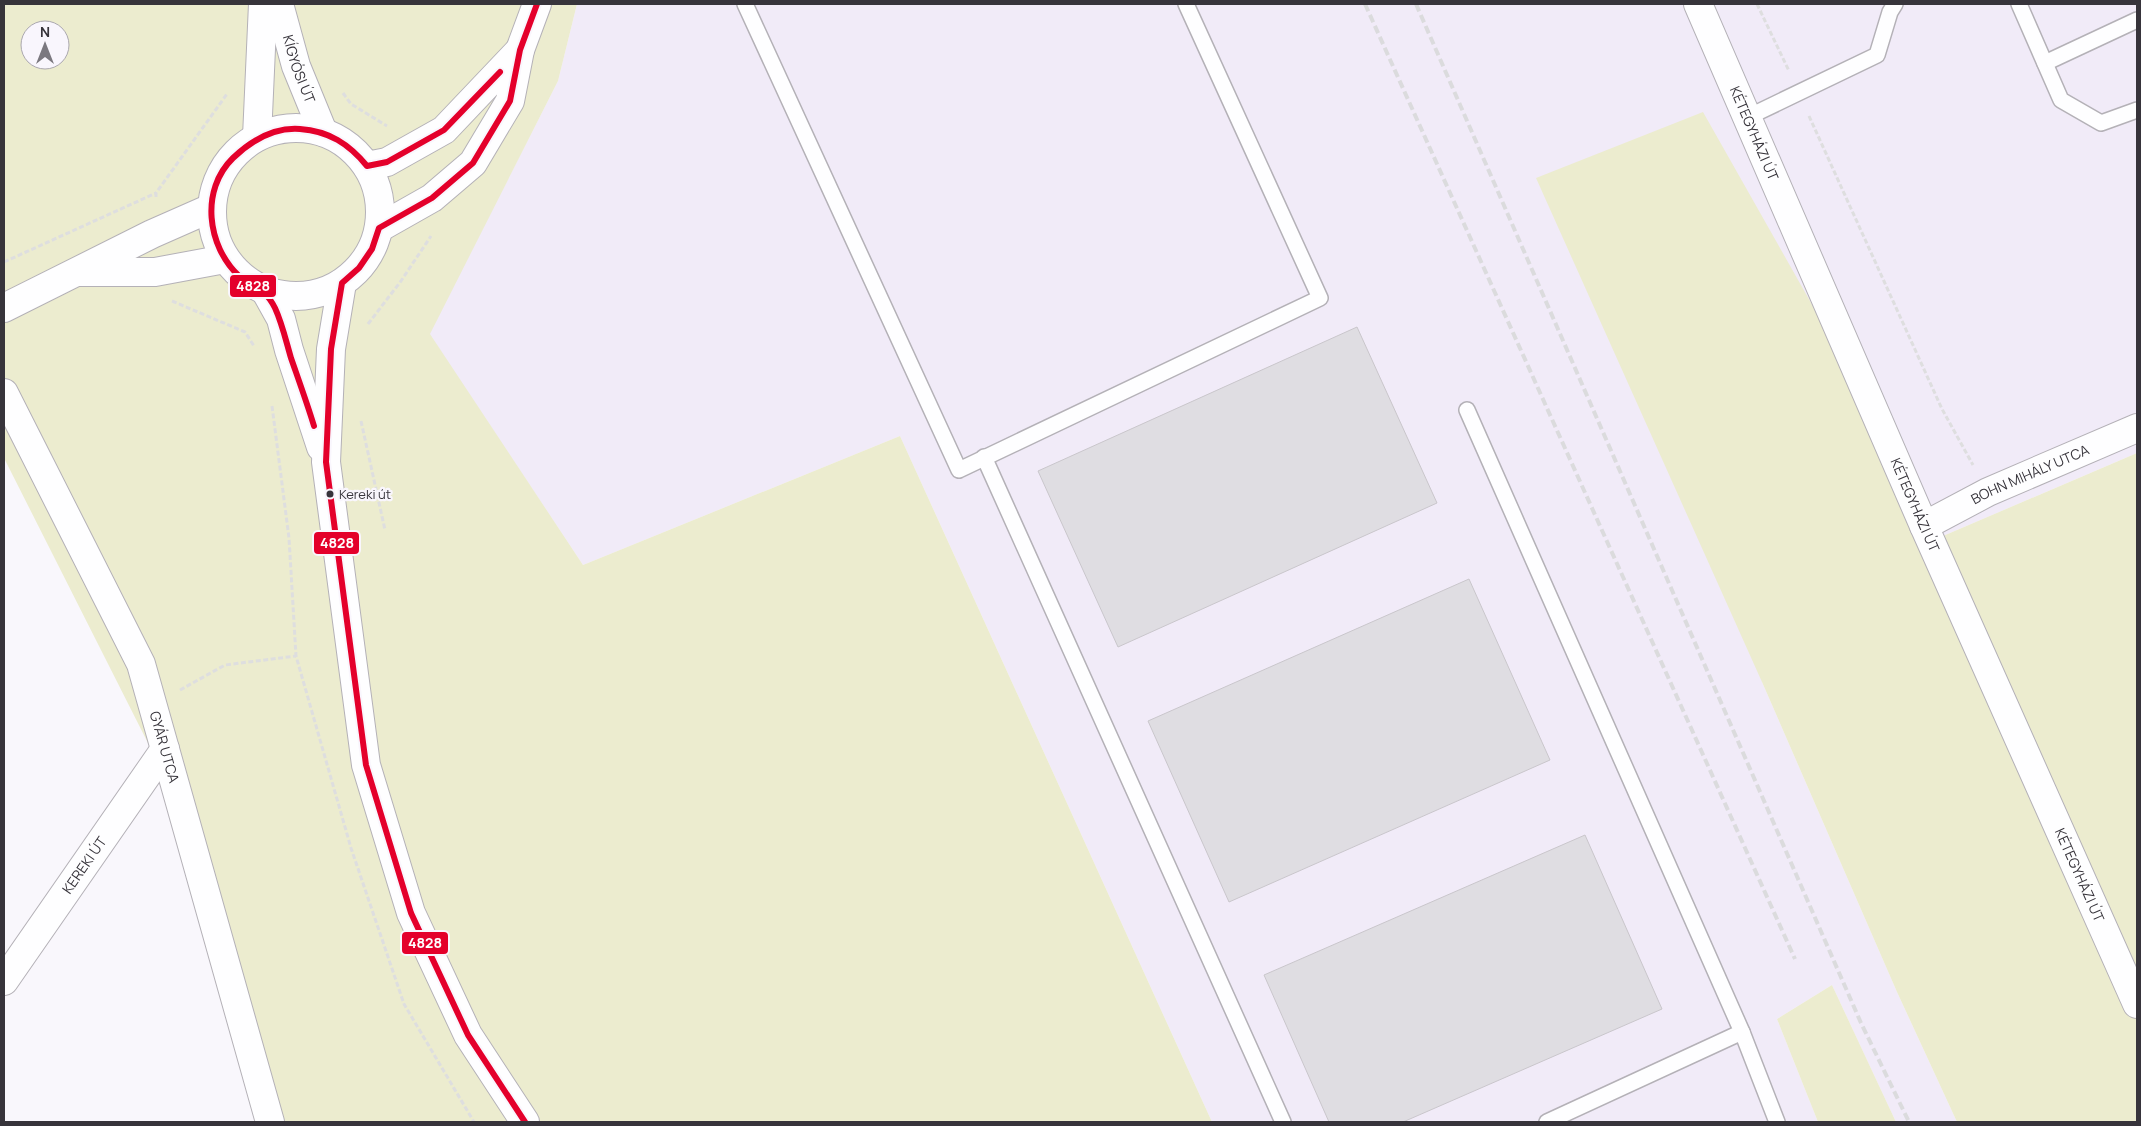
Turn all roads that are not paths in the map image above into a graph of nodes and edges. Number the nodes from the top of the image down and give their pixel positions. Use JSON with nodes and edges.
{"nodes":[{"id":1,"x":263,"y":4,"type":"edge"},
{"id":2,"x":279,"y":4,"type":"edge"},
{"id":3,"x":537,"y":4,"type":"edge"},
{"id":4,"x":745,"y":4,"type":"edge"},
{"id":5,"x":1186,"y":4,"type":"edge"},
{"id":6,"x":1698,"y":4,"type":"edge"},
{"id":7,"x":1895,"y":4,"type":"edge"},
{"id":8,"x":2019,"y":4,"type":"edge"},
{"id":9,"x":2137,"y":20,"type":"edge"},
{"id":10,"x":520,"y":50,"type":"junction"},
{"id":11,"x":2045,"y":63,"type":"junction"},
{"id":12,"x":2137,"y":110,"type":"edge"},
{"id":13,"x":1746,"y":118,"type":"junction"},
{"id":14,"x":323,"y":132,"type":"junction"},
{"id":15,"x":257,"y":137,"type":"junction"},
{"id":16,"x":367,"y":166,"type":"junction"},
{"id":17,"x":211,"y":208,"type":"junction"},
{"id":18,"x":379,"y":228,"type":"junction"},
{"id":19,"x":225,"y":259,"type":"junction"},
{"id":20,"x":74,"y":272,"type":"junction"},
{"id":21,"x":342,"y":283,"type":"junction"},
{"id":22,"x":266,"y":292,"type":"junction"},
{"id":23,"x":4,"y":308,"type":"edge"},
{"id":24,"x":4,"y":393,"type":"edge"},
{"id":25,"x":1467,"y":410,"type":"dead end"},
{"id":26,"x":2137,"y":428,"type":"edge"},
{"id":27,"x":984,"y":457,"type":"junction"},
{"id":28,"x":326,"y":462,"type":"junction"},
{"id":29,"x":1924,"y":526,"type":"junction"},
{"id":30,"x":165,"y":749,"type":"junction"},
{"id":31,"x":4,"y":981,"type":"edge"},
{"id":32,"x":2137,"y":1004,"type":"edge"},
{"id":33,"x":1742,"y":1032,"type":"junction"},
{"id":34,"x":270,"y":1122,"type":"edge"},
{"id":35,"x":525,"y":1122,"type":"edge"},
{"id":36,"x":1283,"y":1122,"type":"edge"},
{"id":37,"x":1547,"y":1122,"type":"edge"},
{"id":38,"x":1777,"y":1122,"type":"edge"}],
"edges":[{"from":1,"to":15,"type":"street","name":"KÍGYÓSI ÚT"},
{"from":2,"to":14,"type":"street","name":"KÍGYÓSI ÚT"},
{"from":3,"to":10,"type":"street"},
{"from":4,"to":27,"type":"lane"},
{"from":5,"to":27,"type":"lane"},
{"from":6,"to":13,"type":"street","name":"KÉTEGYHÁZI ÚT"},
{"from":7,"to":13,"type":"lane"},
{"from":8,"to":11,"type":"lane"},
{"from":9,"to":11,"type":"lane"},
{"from":10,"to":16,"type":"street"},
{"from":10,"to":18,"type":"street"},
{"from":11,"to":12,"type":"lane"},
{"from":13,"to":29,"type":"street","name":"KÉTEGYHÁZI ÚT"},
{"from":14,"to":15,"type":"street"},
{"from":14,"to":16,"type":"street"},
{"from":15,"to":17,"type":"street"},
{"from":16,"to":18,"type":"street"},
{"from":17,"to":19,"type":"street"},
{"from":17,"to":20,"type":"street"},
{"from":18,"to":21,"type":"street"},
{"from":19,"to":20,"type":"street"},
{"from":19,"to":22,"type":"street"},
{"from":20,"to":23,"type":"street"},
{"from":21,"to":22,"type":"street"},
{"from":21,"to":28,"type":"street"},
{"from":22,"to":28,"type":"street"},
{"from":24,"to":30,"type":"street","name":"GYÁR UTCA"},
{"from":25,"to":33,"type":"lane"},
{"from":26,"to":29,"type":"street","name":"BOHN MIHÁLY UTCA"},
{"from":27,"to":36,"type":"lane"},
{"from":28,"to":35,"type":"street"},
{"from":29,"to":32,"type":"street","name":"KÉTEGYHÁZI ÚT"},
{"from":30,"to":31,"type":"street","name":"KEREKI ÚT"},
{"from":30,"to":34,"type":"street","name":"GYÁR UTCA"},
{"from":33,"to":37,"type":"lane"},
{"from":33,"to":38,"type":"lane"}]}
